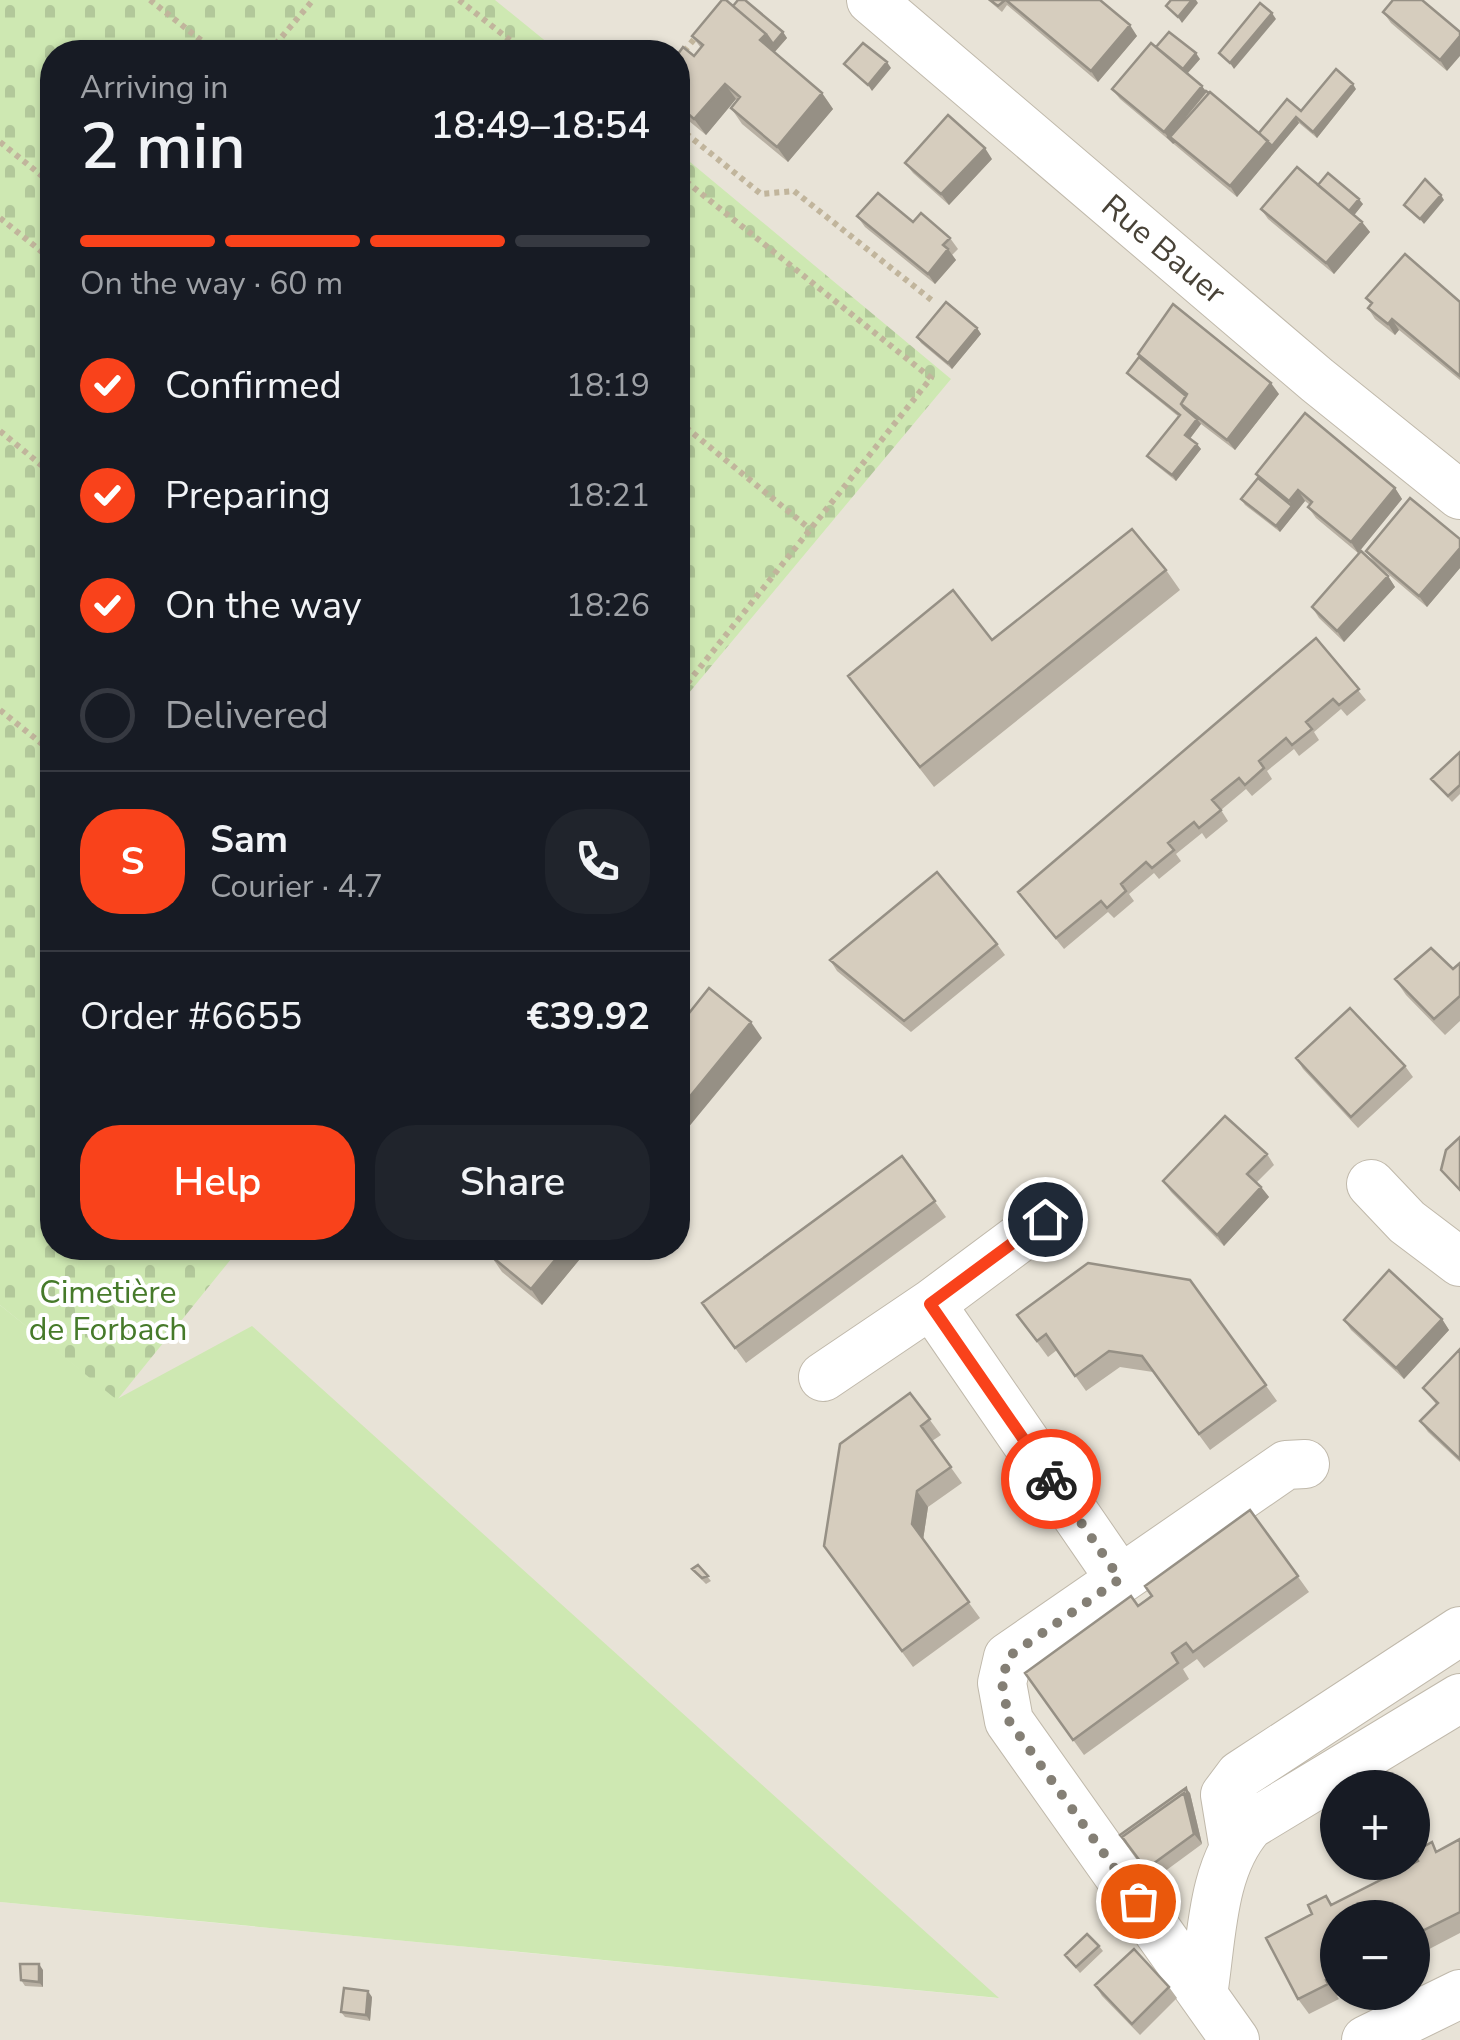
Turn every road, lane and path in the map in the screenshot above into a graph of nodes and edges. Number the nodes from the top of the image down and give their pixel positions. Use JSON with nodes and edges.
{"nodes":[{"id":1,"x":150,"y":0,"type":"edge"},
{"id":2,"x":313,"y":0,"type":"edge"},
{"id":3,"x":460,"y":0,"type":"edge"},
{"id":4,"x":871,"y":0,"type":"edge"},
{"id":5,"x":702,"y":30,"type":"edge"},
{"id":6,"x":201,"y":40,"type":"edge"},
{"id":7,"x":279,"y":40,"type":"edge"},
{"id":8,"x":510,"y":40,"type":"edge"},
{"id":9,"x":690,"y":44,"type":"edge"},
{"id":10,"x":690,"y":137,"type":"edge"},
{"id":11,"x":0,"y":142,"type":"edge"},
{"id":12,"x":40,"y":174,"type":"edge"},
{"id":13,"x":690,"y":184,"type":"edge"},
{"id":14,"x":0,"y":218,"type":"edge"},
{"id":15,"x":40,"y":250,"type":"edge"},
{"id":16,"x":934,"y":302,"type":"dead end"},
{"id":17,"x":0,"y":431,"type":"edge"},
{"id":18,"x":690,"y":431,"type":"edge"},
{"id":19,"x":40,"y":464,"type":"edge"},
{"id":20,"x":1460,"y":495,"type":"edge"},
{"id":21,"x":810,"y":528,"type":"junction"},
{"id":22,"x":690,"y":676,"type":"edge"},
{"id":23,"x":0,"y":710,"type":"edge"},
{"id":24,"x":40,"y":742,"type":"edge"},
{"id":25,"x":1371,"y":1184,"type":"dead end"},
{"id":26,"x":1045,"y":1219,"type":"dead end"},
{"id":27,"x":1460,"y":1262,"type":"edge"},
{"id":28,"x":930,"y":1304,"type":"junction"},
{"id":29,"x":823,"y":1377,"type":"dead end"},
{"id":30,"x":1305,"y":1464,"type":"dead end"},
{"id":31,"x":1120,"y":1579,"type":"junction"},
{"id":32,"x":1460,"y":1631,"type":"edge"},
{"id":33,"x":1460,"y":1698,"type":"edge"},
{"id":34,"x":1233,"y":1844,"type":"junction"},
{"id":35,"x":1203,"y":1994,"type":"junction"},
{"id":36,"x":1460,"y":1994,"type":"edge"},
{"id":37,"x":1236,"y":2040,"type":"edge"},
{"id":38,"x":1366,"y":2040,"type":"edge"}],
"edges":[{"from":1,"to":6,"type":"path"},
{"from":2,"to":7,"type":"path"},
{"from":3,"to":8,"type":"path"},
{"from":4,"to":20,"type":"street","name":"Rue Bauer"},
{"from":5,"to":9,"type":"path"},
{"from":10,"to":16,"type":"path"},
{"from":11,"to":12,"type":"path"},
{"from":13,"to":21,"type":"path"},
{"from":14,"to":15,"type":"path"},
{"from":17,"to":19,"type":"path"},
{"from":18,"to":21,"type":"path"},
{"from":21,"to":22,"type":"path"},
{"from":23,"to":24,"type":"path"},
{"from":25,"to":27,"type":"street"},
{"from":26,"to":28,"type":"street"},
{"from":28,"to":29,"type":"street"},
{"from":28,"to":31,"type":"street"},
{"from":30,"to":31,"type":"street"},
{"from":31,"to":35,"type":"street"},
{"from":32,"to":34,"type":"street"},
{"from":33,"to":34,"type":"street"},
{"from":34,"to":35,"type":"street"},
{"from":35,"to":37,"type":"street"},
{"from":36,"to":38,"type":"street"}]}
